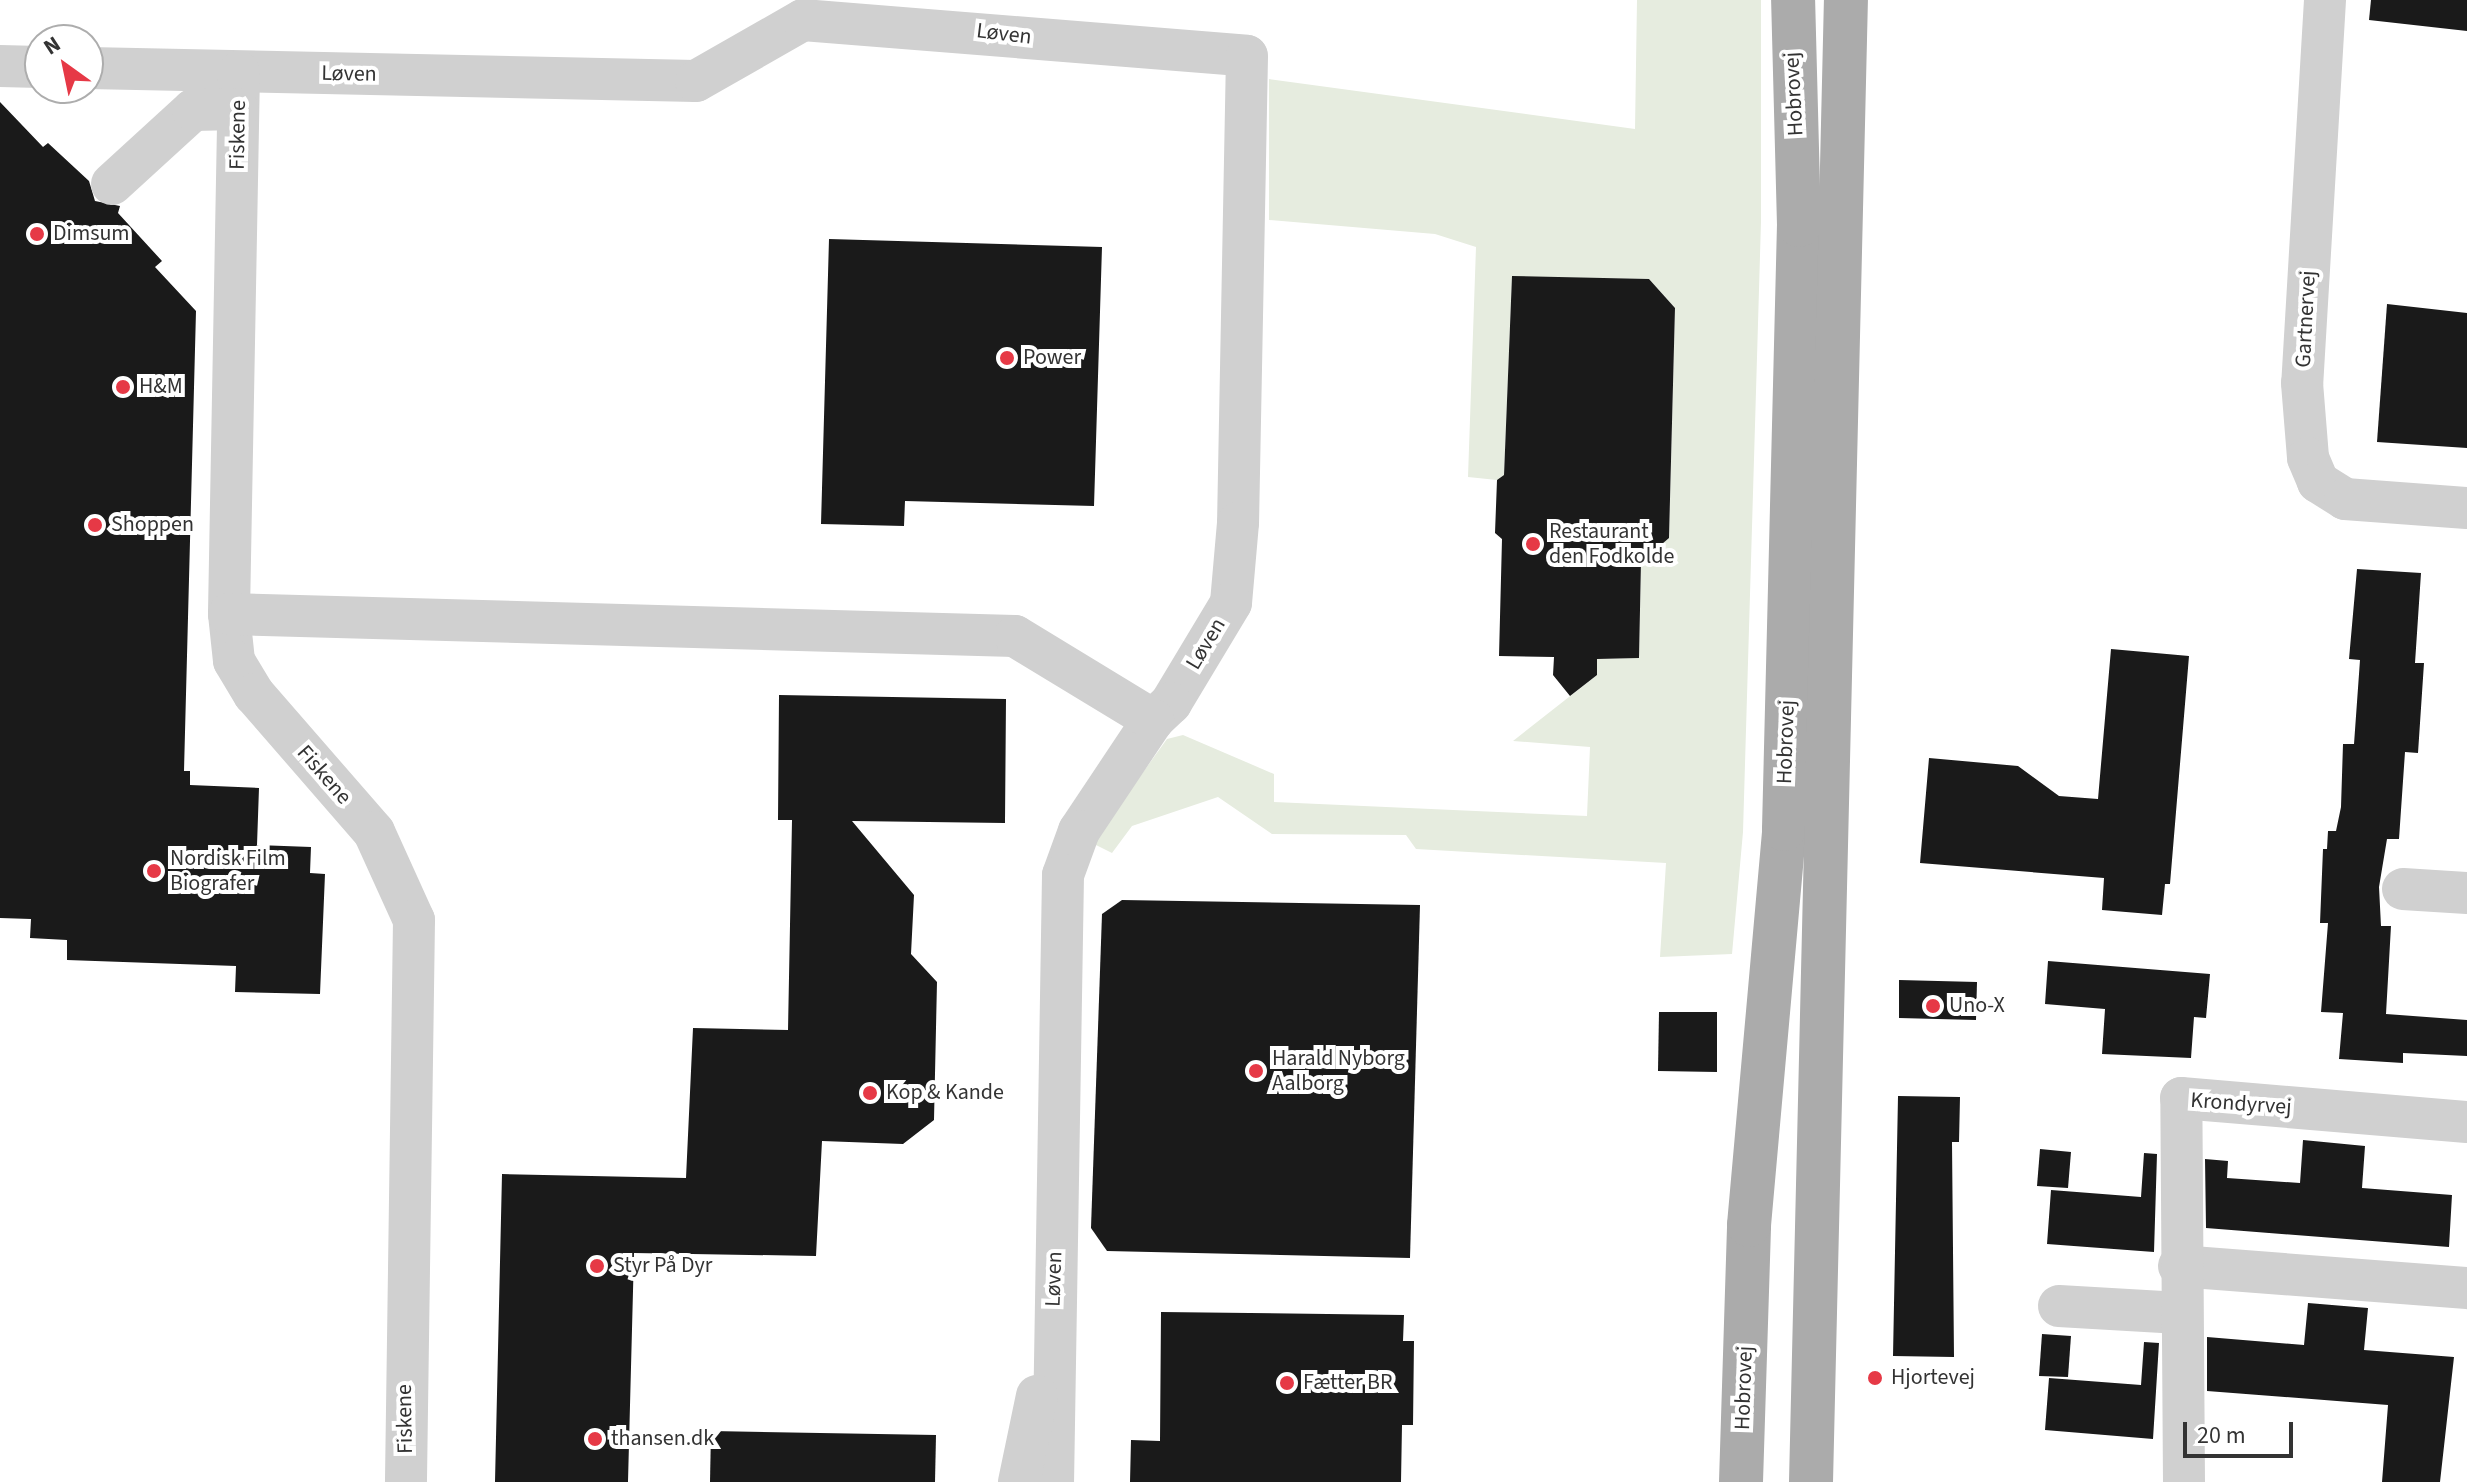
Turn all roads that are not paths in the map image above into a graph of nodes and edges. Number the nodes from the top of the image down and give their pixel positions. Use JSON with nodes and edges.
{"nodes":[{"id":1,"x":1793,"y":0,"type":"edge"},
{"id":2,"x":1846,"y":0,"type":"edge"},
{"id":3,"x":2325,"y":0,"type":"edge"},
{"id":4,"x":0,"y":66,"type":"edge"},
{"id":5,"x":24,"y":67,"type":"edge"},
{"id":6,"x":104,"y":70,"type":"edge"},
{"id":7,"x":239,"y":91,"type":"junction"},
{"id":8,"x":112,"y":184,"type":"dead end"},
{"id":9,"x":2467,"y":508,"type":"edge"},
{"id":10,"x":229,"y":614,"type":"junction"},
{"id":11,"x":1153,"y":720,"type":"junction"},
{"id":12,"x":2403,"y":889,"type":"dead end"},
{"id":13,"x":2467,"y":893,"type":"edge"},
{"id":14,"x":2467,"y":1122,"type":"edge"},
{"id":15,"x":2179,"y":1266,"type":"junction"},
{"id":16,"x":2467,"y":1288,"type":"edge"},
{"id":17,"x":2059,"y":1306,"type":"dead end"},
{"id":18,"x":2180,"y":1313,"type":"junction"},
{"id":19,"x":1052,"y":1336,"type":"junction"},
{"id":20,"x":406,"y":1482,"type":"edge"},
{"id":21,"x":1019,"y":1482,"type":"edge"},
{"id":22,"x":1053,"y":1482,"type":"edge"},
{"id":23,"x":1741,"y":1482,"type":"edge"},
{"id":24,"x":1811,"y":1482,"type":"edge"},
{"id":25,"x":2184,"y":1482,"type":"edge"}],
"edges":[{"from":1,"to":23,"type":"main road","name":"Hobrovej"},
{"from":2,"to":24,"type":"main road","name":"Hobrovej"},
{"from":3,"to":9,"type":"street","name":"Gartnervej"},
{"from":4,"to":5,"type":"street"},
{"from":6,"to":7,"type":"street","name":"Løven"},
{"from":7,"to":8,"type":"street"},
{"from":7,"to":10,"type":"street","name":"Fiskene"},
{"from":7,"to":11,"type":"street","name":"Løven"},
{"from":10,"to":11,"type":"street"},
{"from":10,"to":20,"type":"street","name":"Fiskene"},
{"from":11,"to":19,"type":"street","name":"Løven"},
{"from":12,"to":13,"type":"street"},
{"from":14,"to":15,"type":"street","name":"Krondyrvej"},
{"from":15,"to":16,"type":"street"},
{"from":15,"to":18,"type":"street","name":"Krondyrvej"},
{"from":17,"to":18,"type":"street"},
{"from":18,"to":25,"type":"street","name":"Krondyrvej"},
{"from":19,"to":21,"type":"street","name":"Løven"},
{"from":19,"to":22,"type":"street","name":"Løven"}]}
